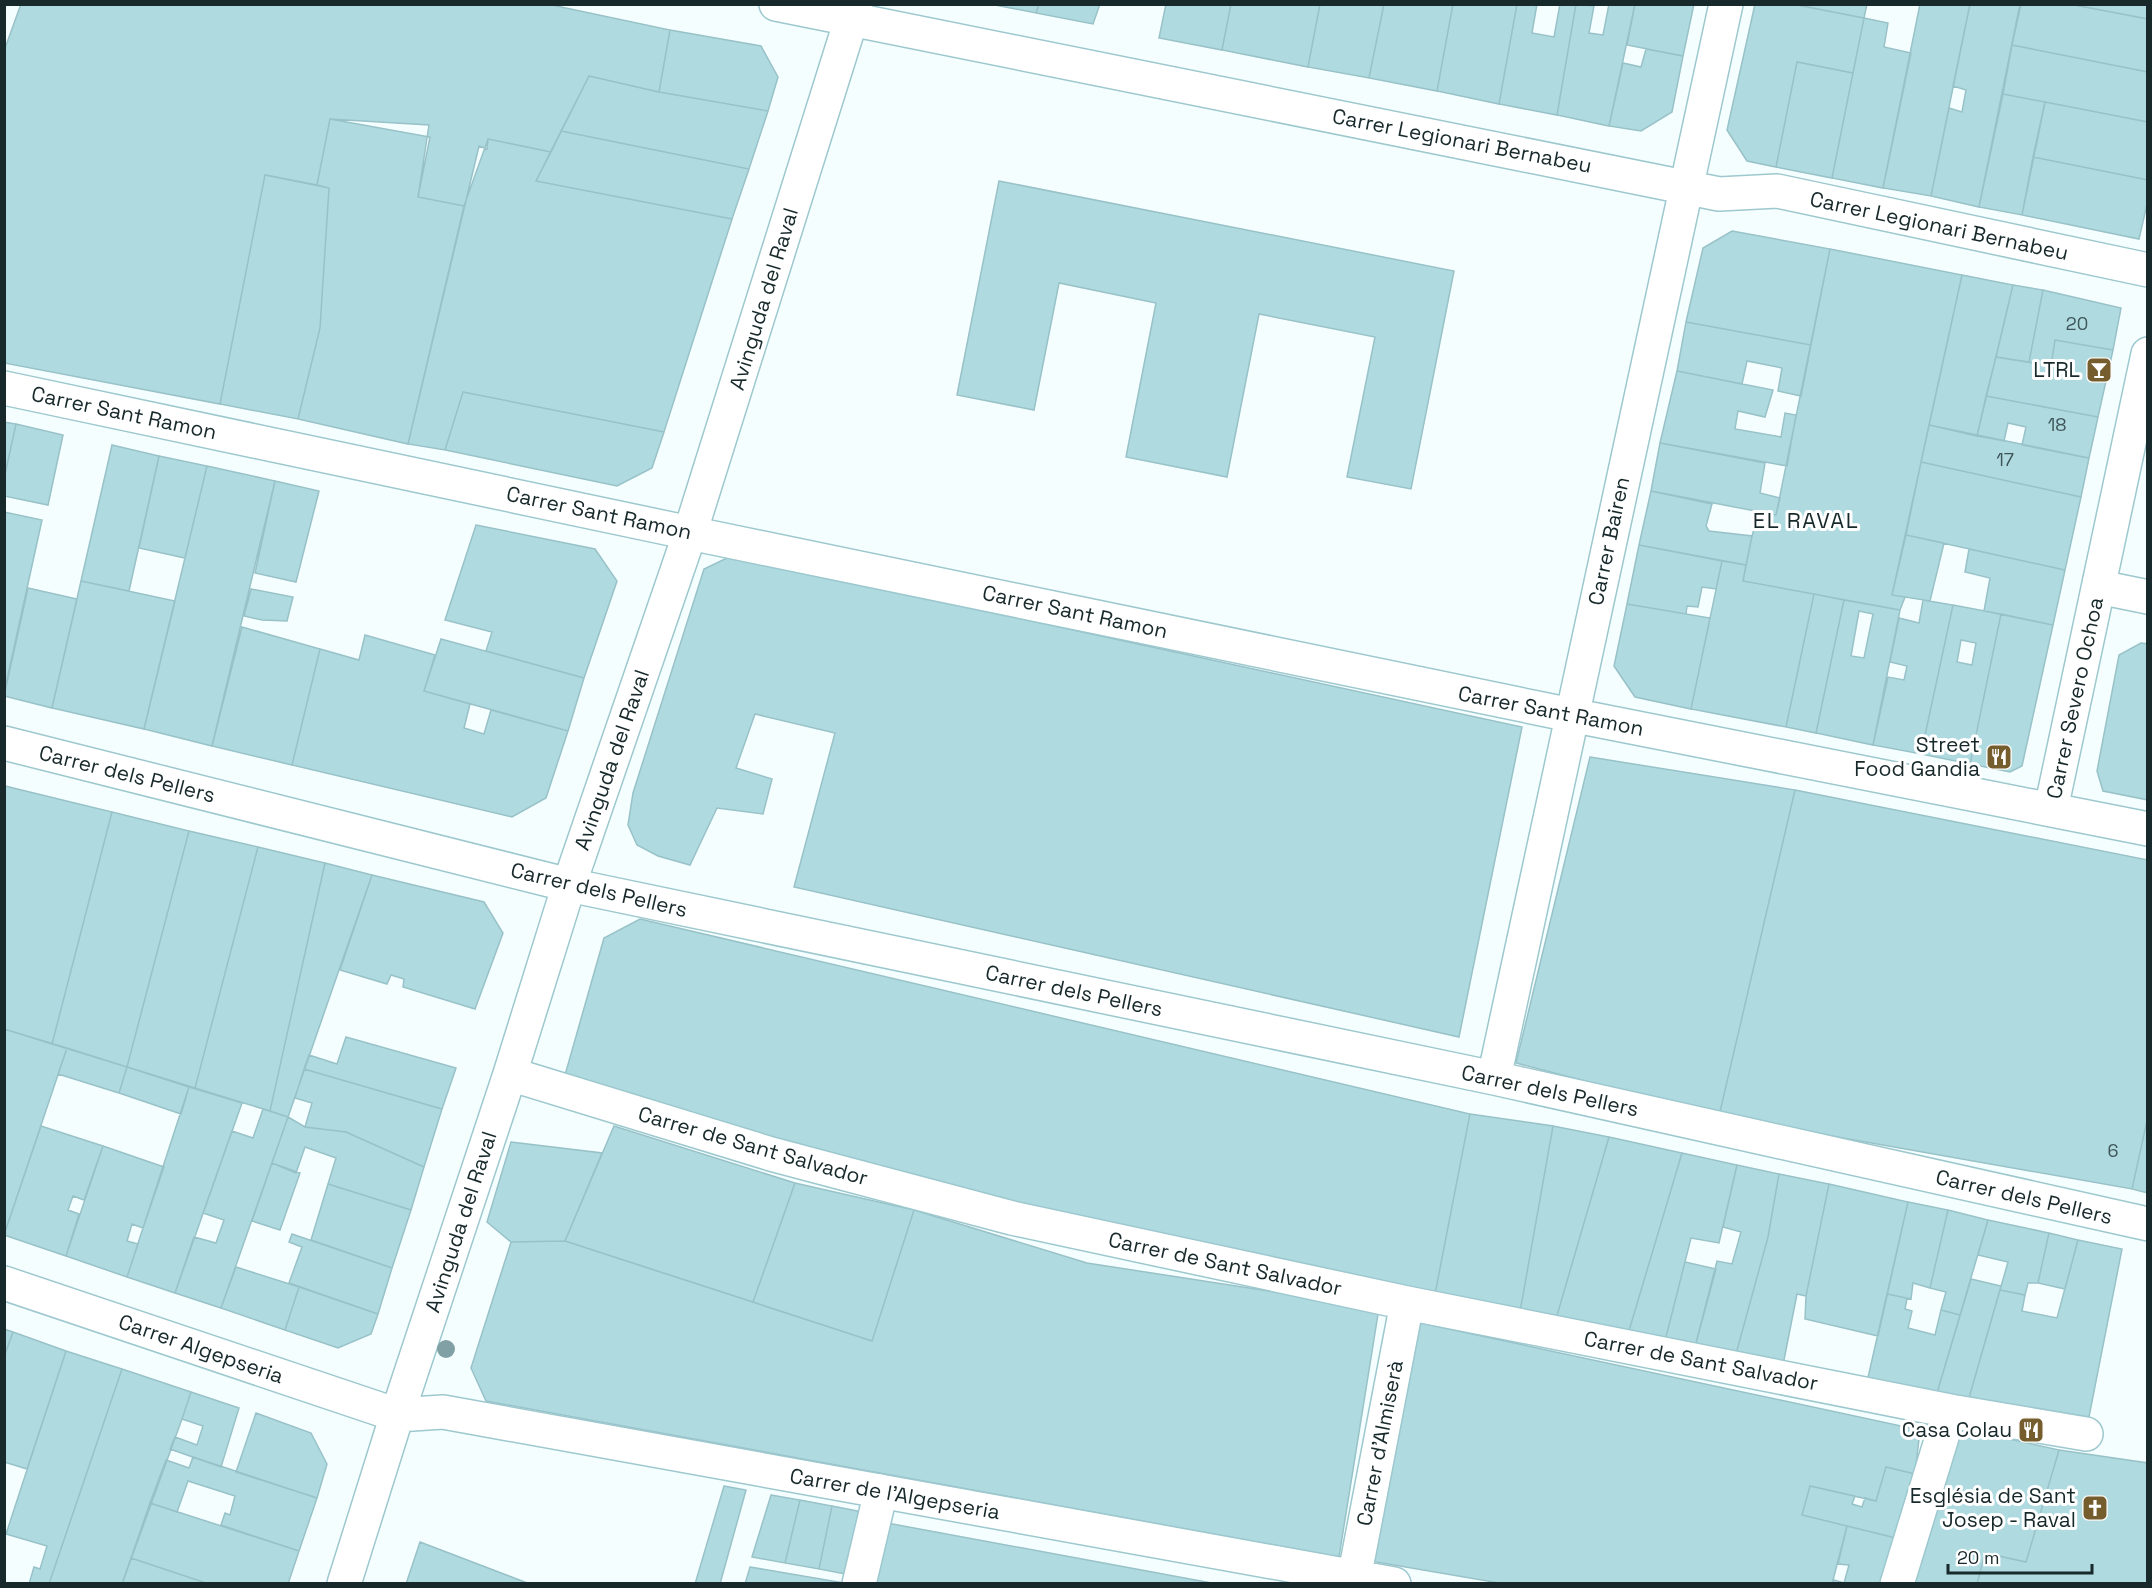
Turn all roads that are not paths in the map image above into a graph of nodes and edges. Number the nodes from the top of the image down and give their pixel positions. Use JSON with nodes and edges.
{"nodes":[{"id":1,"x":776,"y":4,"type":"edge"},
{"id":2,"x":1726,"y":4,"type":"edge"},
{"id":3,"x":854,"y":12,"type":"edge"},
{"id":4,"x":1688,"y":186,"type":"junction"},
{"id":5,"x":1719,"y":194,"type":"junction"},
{"id":6,"x":1902,"y":236,"type":"dead end"},
{"id":7,"x":2148,"y":270,"type":"edge"},
{"id":8,"x":2148,"y":354,"type":"edge"},
{"id":9,"x":4,"y":387,"type":"edge"},
{"id":10,"x":690,"y":533,"type":"junction"},
{"id":11,"x":2099,"y":587,"type":"junction"},
{"id":12,"x":2148,"y":597,"type":"edge"},
{"id":13,"x":2103,"y":646,"type":"dead end"},
{"id":14,"x":1571,"y":715,"type":"junction"},
{"id":15,"x":4,"y":743,"type":"edge"},
{"id":16,"x":2060,"y":811,"type":"junction"},
{"id":17,"x":2148,"y":829,"type":"edge"},
{"id":18,"x":569,"y":885,"type":"junction"},
{"id":19,"x":510,"y":1074,"type":"junction"},
{"id":20,"x":1494,"y":1078,"type":"junction"},
{"id":21,"x":2148,"y":1224,"type":"edge"},
{"id":22,"x":4,"y":1283,"type":"edge"},
{"id":23,"x":1407,"y":1303,"type":"junction"},
{"id":24,"x":1950,"y":1411,"type":"junction"},
{"id":25,"x":397,"y":1416,"type":"junction"},
{"id":26,"x":2086,"y":1434,"type":"dead end"},
{"id":27,"x":881,"y":1491,"type":"junction"},
{"id":28,"x":1353,"y":1580,"type":"edge"},
{"id":29,"x":344,"y":1584,"type":"edge"},
{"id":30,"x":859,"y":1584,"type":"edge"},
{"id":31,"x":1394,"y":1584,"type":"edge"},
{"id":32,"x":1897,"y":1584,"type":"edge"}],
"edges":[{"from":1,"to":3,"type":"street","name":"Carrer Legionari Bernabeu"},
{"from":2,"to":4,"type":"street","name":"Carrer Bairen"},
{"from":3,"to":4,"type":"street","name":"Carrer Legionari Bernabeu"},
{"from":3,"to":10,"type":"street","name":"Avinguda del Raval"},
{"from":4,"to":5,"type":"street","name":"Carrer Legionari Bernabeu"},
{"from":4,"to":14,"type":"street","name":"Carrer Bairen"},
{"from":5,"to":6,"type":"street"},
{"from":5,"to":7,"type":"street","name":"Carrer Legionari Bernabeu"},
{"from":8,"to":11,"type":"street","name":"Carrer Severo Ochoa"},
{"from":9,"to":10,"type":"street","name":"Carrer Sant Ramon"},
{"from":10,"to":14,"type":"street","name":"Carrer Sant Ramon"},
{"from":10,"to":18,"type":"street","name":"Avinguda del Raval"},
{"from":11,"to":12,"type":"street"},
{"from":11,"to":16,"type":"street","name":"Carrer Severo Ochoa"},
{"from":13,"to":16,"type":"street"},
{"from":14,"to":16,"type":"street","name":"Carrer Sant Ramon"},
{"from":14,"to":20,"type":"street","name":"Carrer Bairen"},
{"from":15,"to":18,"type":"street","name":"Carrer dels Pellers"},
{"from":16,"to":17,"type":"street","name":"Carrer Sant Ramon"},
{"from":18,"to":19,"type":"street","name":"Avinguda del Raval"},
{"from":18,"to":20,"type":"street","name":"Carrer dels Pellers"},
{"from":19,"to":23,"type":"street","name":"Carrer de Sant Salvador"},
{"from":19,"to":25,"type":"street","name":"Avinguda del Raval"},
{"from":20,"to":21,"type":"street","name":"Carrer dels Pellers"},
{"from":22,"to":25,"type":"street","name":"Carrer Algepseria"},
{"from":23,"to":24,"type":"street","name":"Carrer de Sant Salvador"},
{"from":23,"to":28,"type":"street","name":"Carrer d'Almiserà"},
{"from":24,"to":26,"type":"street","name":"Carrer de Sant Salvador"},
{"from":24,"to":32,"type":"street"},
{"from":25,"to":27,"type":"street","name":"Carrer de l'Algepseria"},
{"from":25,"to":29,"type":"street","name":"Avinguda del Raval"},
{"from":27,"to":28,"type":"street","name":"Carrer de l'Algepseria"},
{"from":27,"to":30,"type":"street"},
{"from":28,"to":31,"type":"street","name":"Carrer de l'Algepseria"}]}
